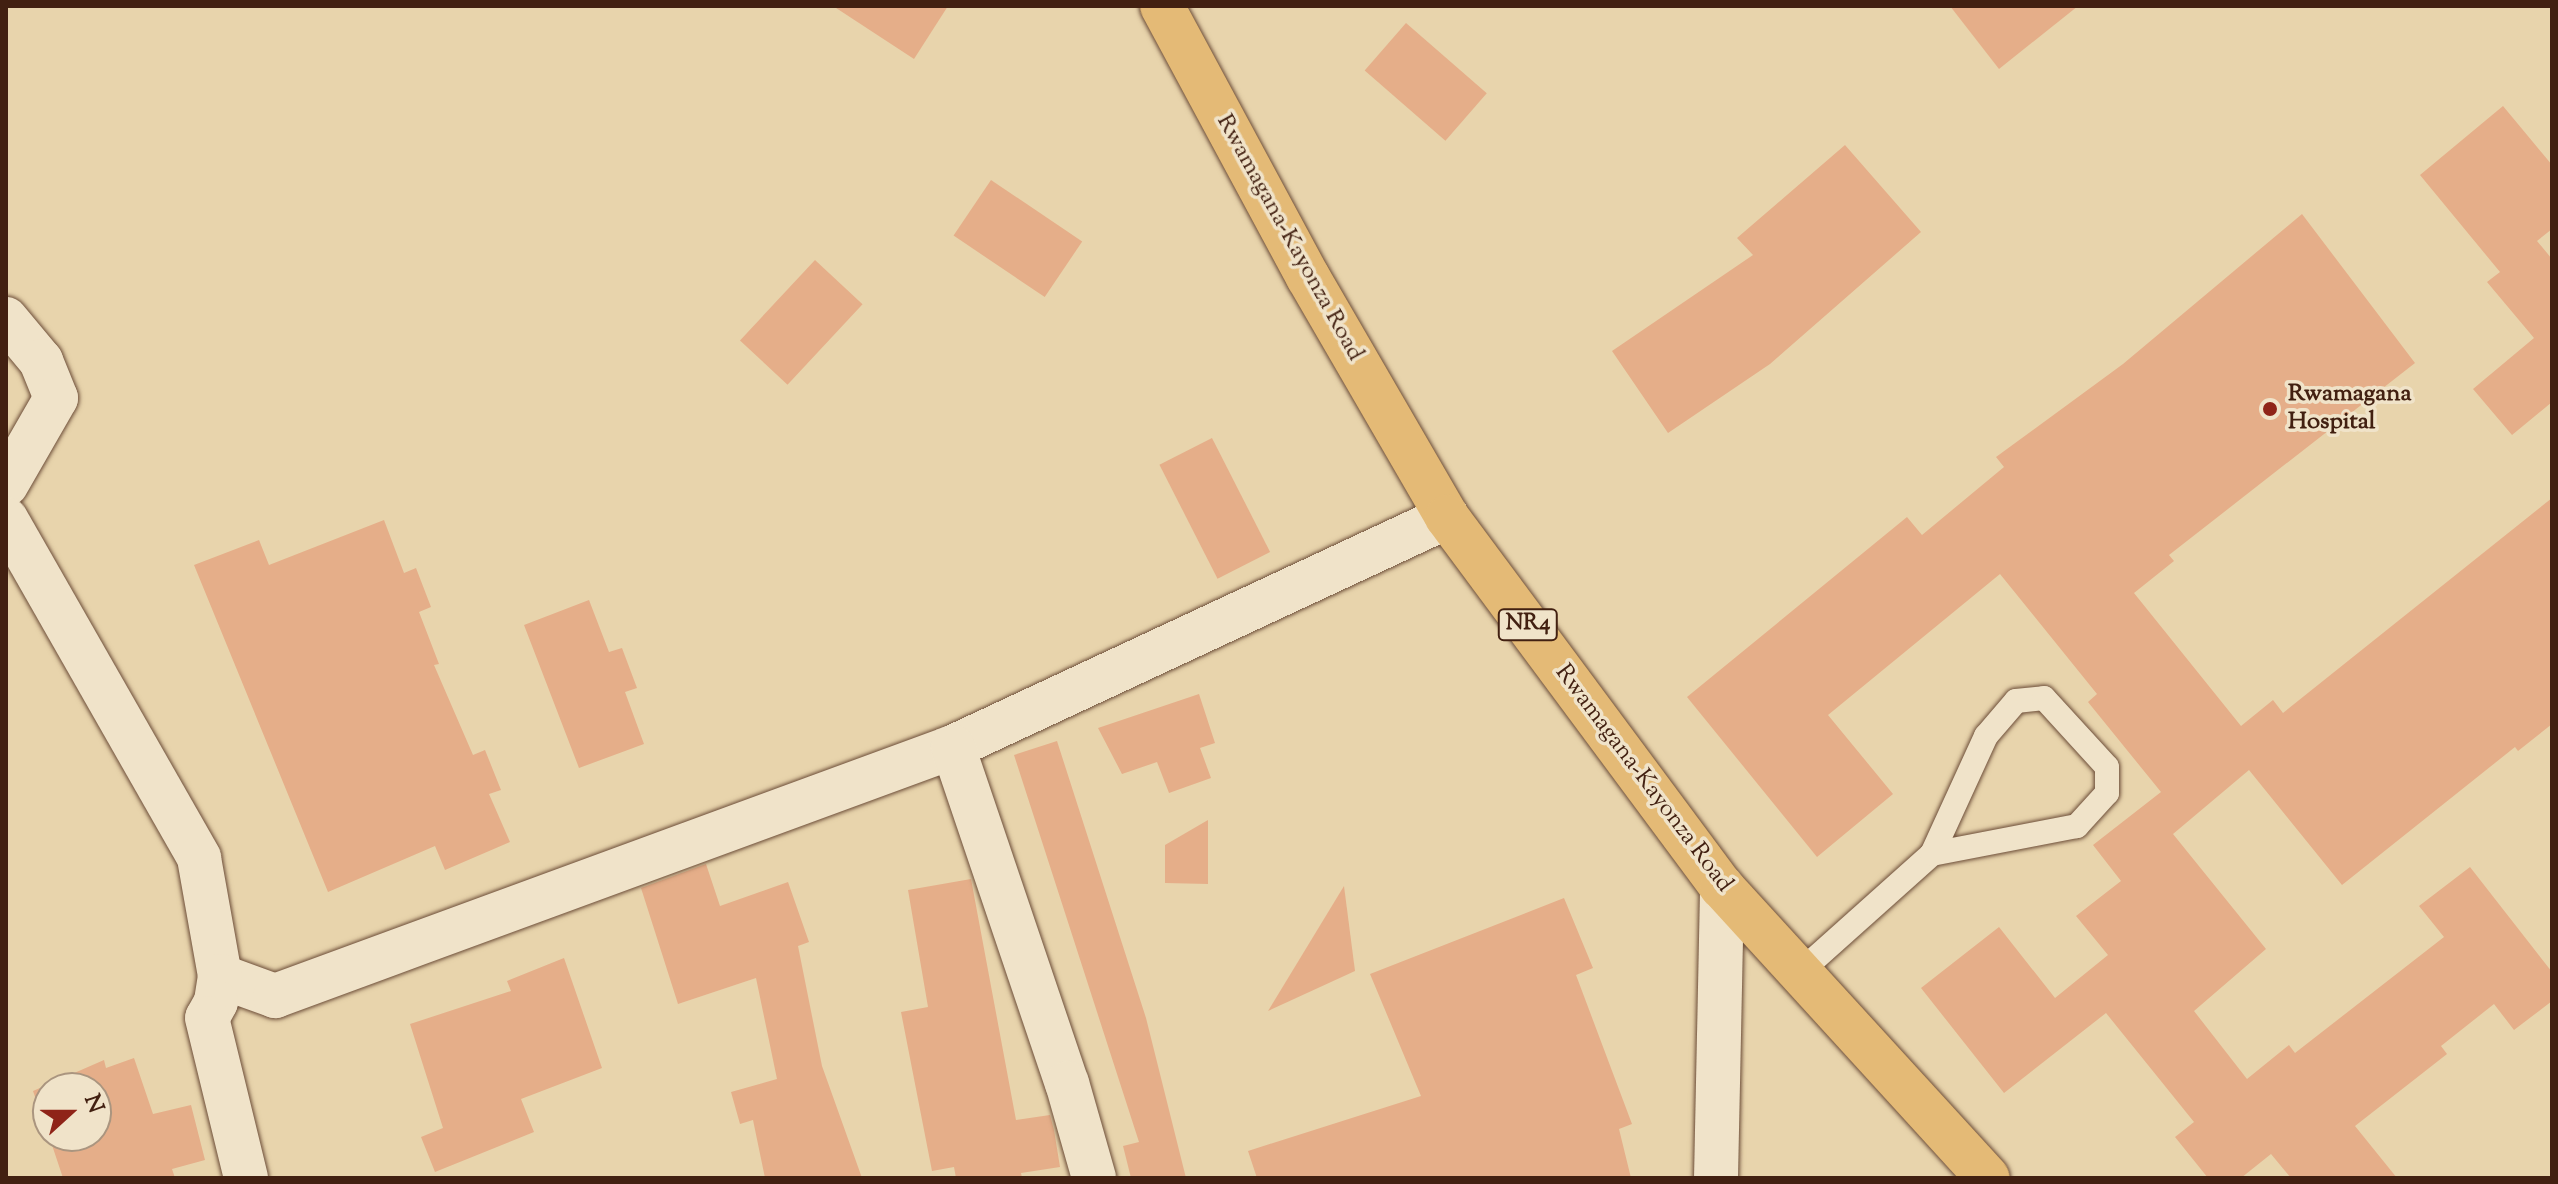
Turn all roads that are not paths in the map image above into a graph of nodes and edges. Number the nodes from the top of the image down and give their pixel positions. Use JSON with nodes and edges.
{"nodes":[{"id":1,"x":1162,"y":6,"type":"edge"},
{"id":2,"x":6,"y":319,"type":"edge"},
{"id":3,"x":6,"y":485,"type":"edge"},
{"id":4,"x":1447,"y":517,"type":"junction"},
{"id":5,"x":6,"y":519,"type":"edge"},
{"id":6,"x":953,"y":747,"type":"junction"},
{"id":7,"x":1932,"y":854,"type":"junction"},
{"id":8,"x":1722,"y":887,"type":"junction"},
{"id":9,"x":1800,"y":972,"type":"junction"},
{"id":10,"x":220,"y":976,"type":"junction"},
{"id":11,"x":246,"y":1178,"type":"edge"},
{"id":12,"x":1094,"y":1178,"type":"edge"},
{"id":13,"x":1716,"y":1178,"type":"edge"},
{"id":14,"x":1988,"y":1178,"type":"edge"}],
"edges":[{"from":1,"to":4,"type":"highway","name":"Rwamagana-Kayonza Road","number":"NR4"},
{"from":2,"to":3,"type":"street"},
{"from":4,"to":6,"type":"street"},
{"from":4,"to":8,"type":"highway","name":"Rwamagana-Kayonza Road","number":"NR4"},
{"from":5,"to":10,"type":"street"},
{"from":6,"to":10,"type":"street"},
{"from":6,"to":12,"type":"street"},
{"from":7,"to":7,"type":"lane"},
{"from":7,"to":9,"type":"lane"},
{"from":8,"to":9,"type":"highway","name":"Rwamagana-Kayonza Road","number":"NR4"},
{"from":8,"to":13,"type":"street"},
{"from":9,"to":14,"type":"highway","name":"Rwamagana-Kayonza Road","number":"NR4"},
{"from":10,"to":11,"type":"street"}]}
